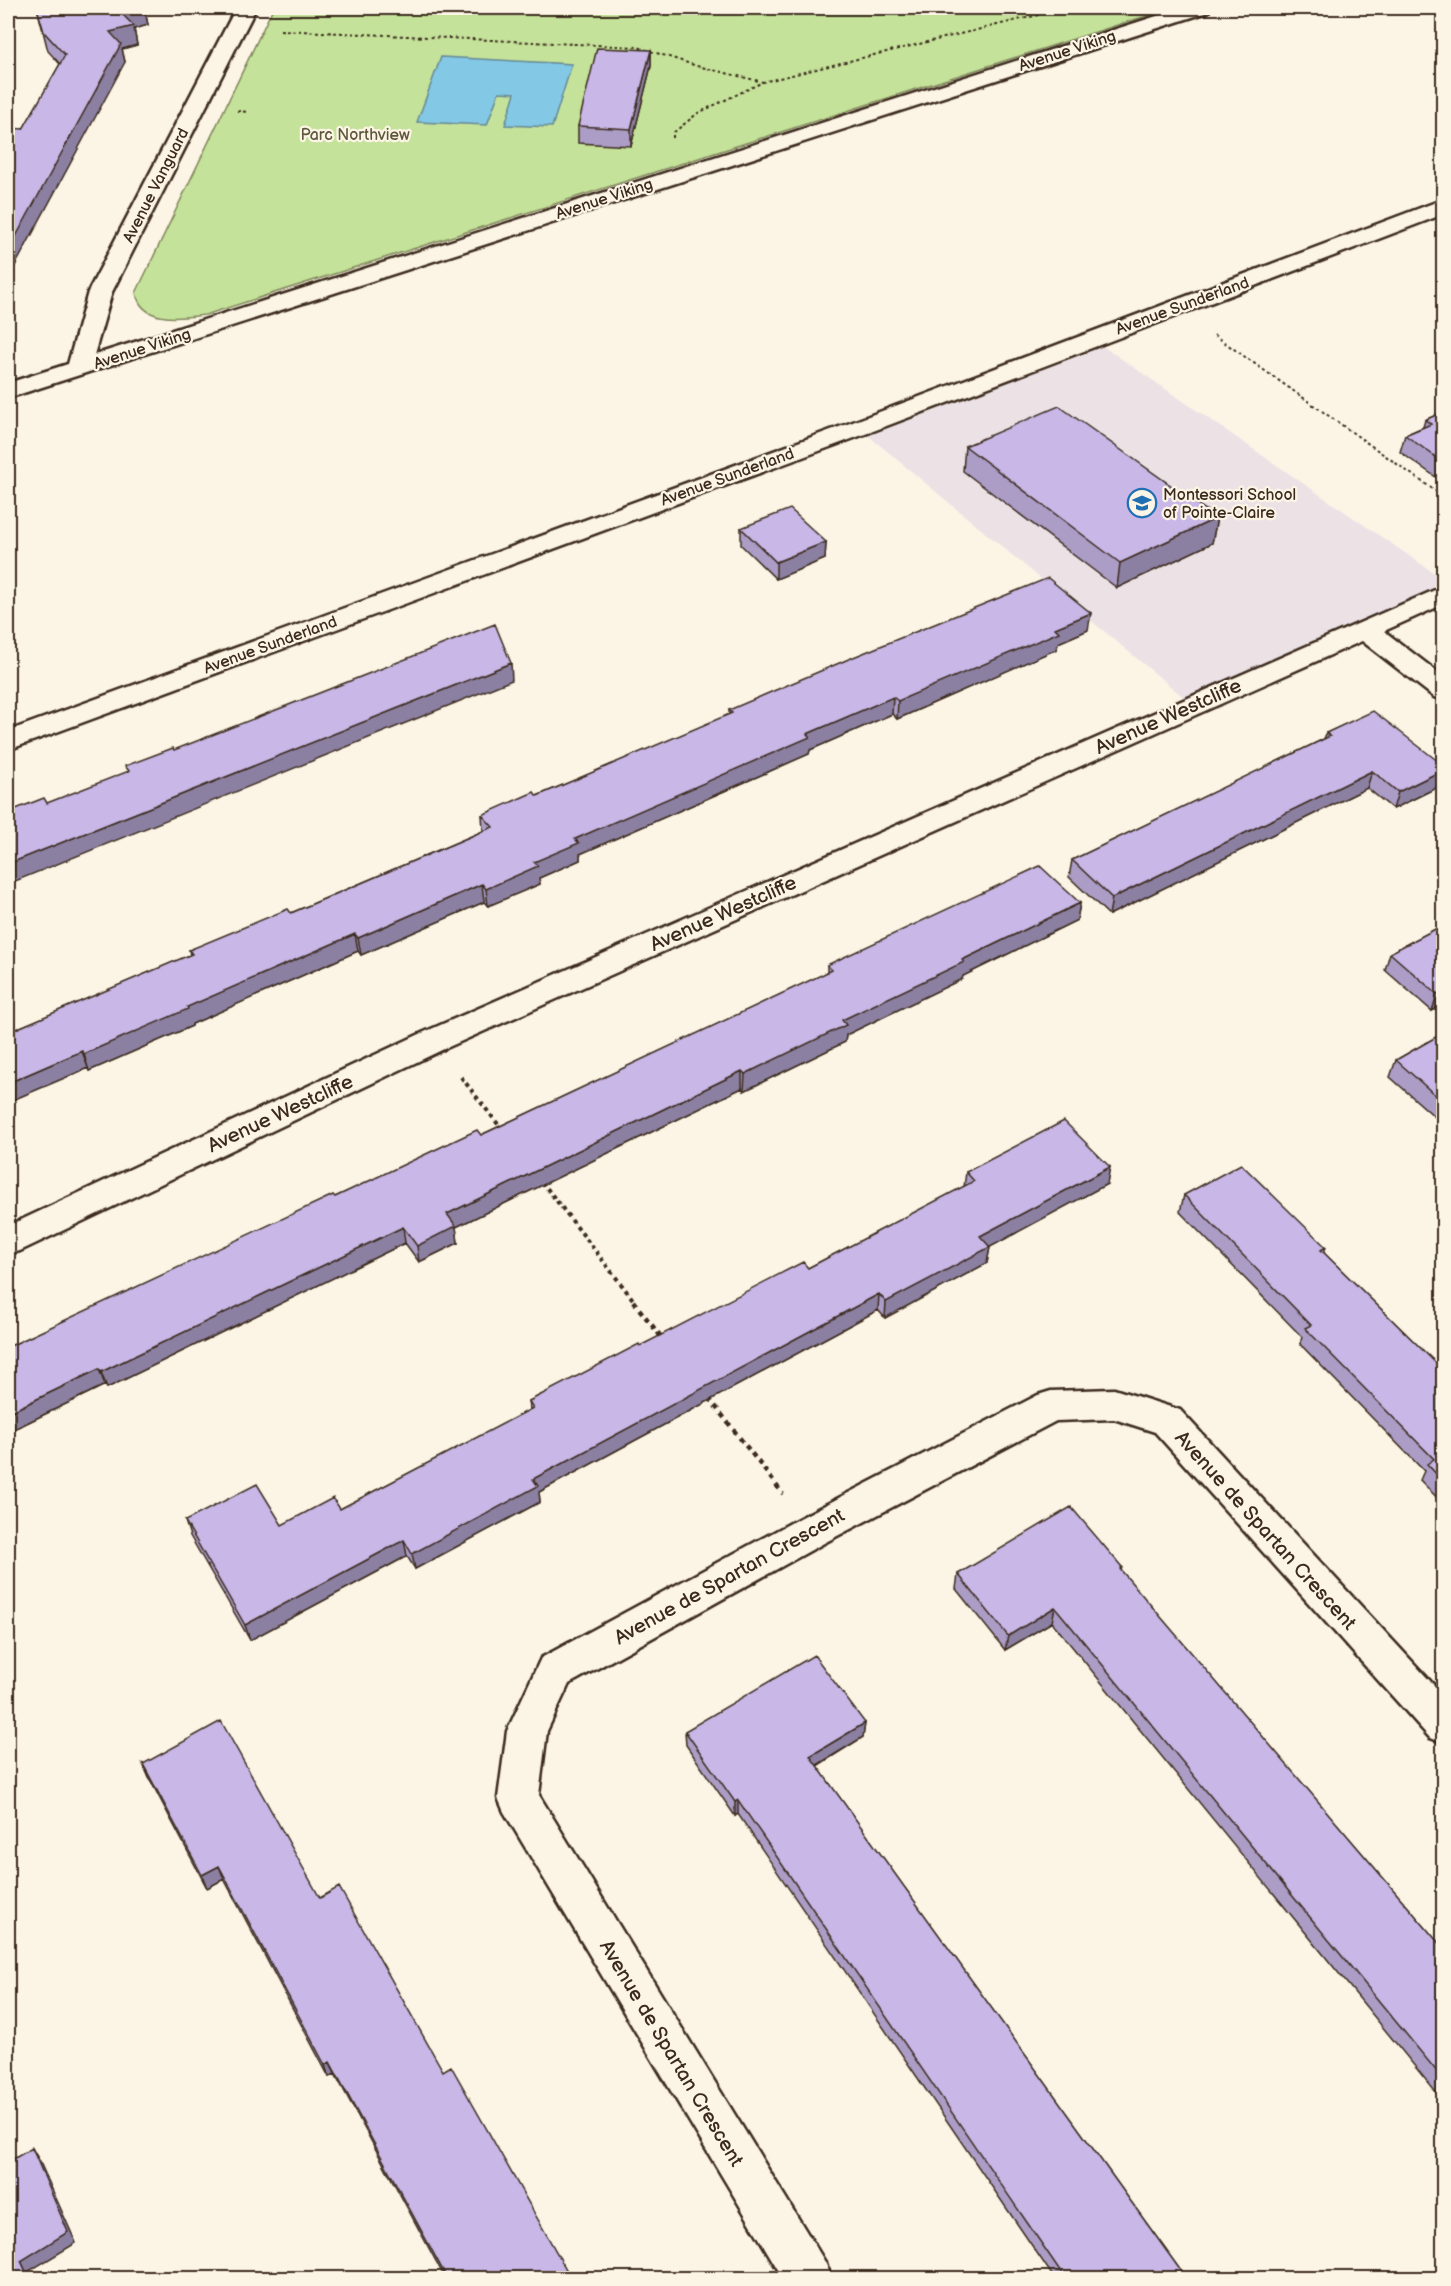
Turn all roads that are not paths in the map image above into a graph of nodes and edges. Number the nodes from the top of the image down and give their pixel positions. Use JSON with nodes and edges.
{"nodes":[{"id":1,"x":1201,"y":8,"type":"edge"},
{"id":2,"x":241,"y":17,"type":"edge"},
{"id":3,"x":1443,"y":206,"type":"edge"},
{"id":4,"x":79,"y":368,"type":"junction"},
{"id":5,"x":8,"y":391,"type":"edge"},
{"id":6,"x":1443,"y":594,"type":"edge"},
{"id":7,"x":1366,"y":630,"type":"junction"},
{"id":8,"x":1443,"y":691,"type":"edge"},
{"id":9,"x":8,"y":741,"type":"edge"},
{"id":10,"x":8,"y":1241,"type":"edge"},
{"id":11,"x":1443,"y":1725,"type":"edge"},
{"id":12,"x":809,"y":2278,"type":"edge"}],
"edges":[{"from":1,"to":4,"type":"street","name":"Avenue Viking"},
{"from":2,"to":4,"type":"street","name":"Avenue Vanguard"},
{"from":3,"to":9,"type":"street","name":"Avenue Sunderland"},
{"from":4,"to":5,"type":"street","name":"Avenue Viking"},
{"from":6,"to":7,"type":"street","name":"Avenue Westcliffe"},
{"from":7,"to":8,"type":"street"},
{"from":7,"to":10,"type":"street","name":"Avenue Westcliffe"},
{"from":11,"to":12,"type":"street","name":"Avenue de Spartan Crescent"}]}
